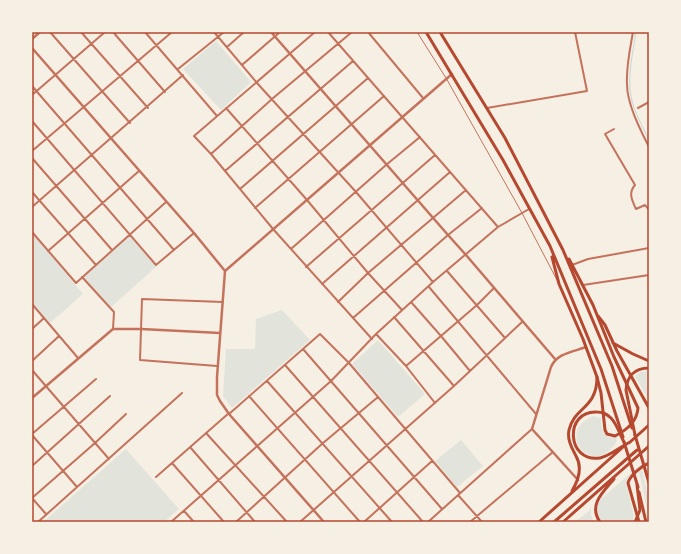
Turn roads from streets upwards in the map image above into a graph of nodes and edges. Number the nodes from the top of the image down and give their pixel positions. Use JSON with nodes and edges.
{"nodes":[{"id":1,"x":40,"y":32,"type":"edge"},
{"id":2,"x":50,"y":32,"type":"edge"},
{"id":3,"x":82,"y":32,"type":"edge"},
{"id":4,"x":105,"y":32,"type":"edge"},
{"id":5,"x":113,"y":32,"type":"edge"},
{"id":6,"x":145,"y":32,"type":"edge"},
{"id":7,"x":172,"y":32,"type":"edge"},
{"id":8,"x":214,"y":32,"type":"edge"},
{"id":9,"x":224,"y":32,"type":"edge"},
{"id":10,"x":244,"y":32,"type":"edge"},
{"id":11,"x":271,"y":32,"type":"edge"},
{"id":12,"x":280,"y":32,"type":"edge"},
{"id":13,"x":315,"y":32,"type":"edge"},
{"id":14,"x":328,"y":32,"type":"edge"},
{"id":15,"x":352,"y":32,"type":"edge"},
{"id":16,"x":368,"y":32,"type":"edge"},
{"id":17,"x":426,"y":32,"type":"edge"},
{"id":18,"x":440,"y":32,"type":"edge"},
{"id":19,"x":575,"y":32,"type":"edge"},
{"id":20,"x":633,"y":32,"type":"edge"},
{"id":21,"x":275,"y":36,"type":"junction"},
{"id":22,"x":218,"y":37,"type":"junction"},
{"id":23,"x":32,"y":39,"type":"edge"},
{"id":24,"x":92,"y":44,"type":"junction"},
{"id":25,"x":339,"y":44,"type":"junction"},
{"id":26,"x":156,"y":46,"type":"junction"},
{"id":27,"x":227,"y":47,"type":"junction"},
{"id":28,"x":32,"y":48,"type":"edge"},
{"id":29,"x":289,"y":53,"type":"junction"},
{"id":30,"x":74,"y":59,"type":"junction"},
{"id":31,"x":138,"y":61,"type":"junction"},
{"id":32,"x":353,"y":61,"type":"junction"},
{"id":33,"x":242,"y":65,"type":"junction"},
{"id":34,"x":178,"y":69,"type":"junction"},
{"id":35,"x":305,"y":71,"type":"junction"},
{"id":36,"x":452,"y":74,"type":"junction"},
{"id":37,"x":56,"y":76,"type":"junction"},
{"id":38,"x":120,"y":76,"type":"junction"},
{"id":39,"x":183,"y":76,"type":"junction"},
{"id":40,"x":368,"y":78,"type":"junction"},
{"id":41,"x":257,"y":83,"type":"junction"},
{"id":42,"x":32,"y":86,"type":"edge"},
{"id":43,"x":321,"y":89,"type":"junction"},
{"id":44,"x":37,"y":91,"type":"junction"},
{"id":45,"x":102,"y":91,"type":"junction"},
{"id":46,"x":165,"y":92,"type":"junction"},
{"id":47,"x":32,"y":95,"type":"edge"},
{"id":48,"x":384,"y":96,"type":"junction"},
{"id":49,"x":423,"y":98,"type":"junction"},
{"id":50,"x":272,"y":99,"type":"junction"},
{"id":51,"x":649,"y":102,"type":"edge"},
{"id":52,"x":335,"y":106,"type":"junction"},
{"id":53,"x":83,"y":107,"type":"junction"},
{"id":54,"x":148,"y":108,"type":"junction"},
{"id":55,"x":226,"y":108,"type":"junction"},
{"id":56,"x":487,"y":108,"type":"junction"},
{"id":57,"x":638,"y":108,"type":"dead end"},
{"id":58,"x":218,"y":116,"type":"junction"},
{"id":59,"x":402,"y":116,"type":"junction"},
{"id":60,"x":287,"y":117,"type":"junction"},
{"id":61,"x":32,"y":121,"type":"edge"},
{"id":62,"x":64,"y":123,"type":"junction"},
{"id":63,"x":130,"y":123,"type":"junction"},
{"id":64,"x":351,"y":124,"type":"junction"},
{"id":65,"x":242,"y":126,"type":"junction"},
{"id":66,"x":614,"y":129,"type":"dead end"},
{"id":67,"x":303,"y":134,"type":"junction"},
{"id":68,"x":420,"y":137,"type":"junction"},
{"id":69,"x":47,"y":138,"type":"junction"},
{"id":70,"x":111,"y":139,"type":"junction"},
{"id":71,"x":258,"y":144,"type":"junction"},
{"id":72,"x":369,"y":145,"type":"junction"},
{"id":73,"x":649,"y":148,"type":"edge"},
{"id":74,"x":32,"y":151,"type":"edge"},
{"id":75,"x":320,"y":152,"type":"junction"},
{"id":76,"x":211,"y":154,"type":"junction"},
{"id":77,"x":92,"y":155,"type":"junction"},
{"id":78,"x":435,"y":155,"type":"junction"},
{"id":79,"x":32,"y":158,"type":"edge"},
{"id":80,"x":272,"y":161,"type":"junction"},
{"id":81,"x":386,"y":165,"type":"junction"},
{"id":82,"x":75,"y":170,"type":"junction"},
{"id":83,"x":139,"y":171,"type":"junction"},
{"id":84,"x":225,"y":171,"type":"junction"},
{"id":85,"x":450,"y":172,"type":"junction"},
{"id":86,"x":338,"y":173,"type":"junction"},
{"id":87,"x":288,"y":179,"type":"junction"},
{"id":88,"x":402,"y":183,"type":"junction"},
{"id":89,"x":57,"y":186,"type":"junction"},
{"id":90,"x":120,"y":188,"type":"junction"},
{"id":91,"x":240,"y":189,"type":"junction"},
{"id":92,"x":466,"y":190,"type":"junction"},
{"id":93,"x":32,"y":192,"type":"edge"},
{"id":94,"x":356,"y":192,"type":"junction"},
{"id":95,"x":307,"y":200,"type":"junction"},
{"id":96,"x":40,"y":201,"type":"junction"},
{"id":97,"x":418,"y":201,"type":"junction"},
{"id":98,"x":166,"y":202,"type":"junction"},
{"id":99,"x":103,"y":203,"type":"junction"},
{"id":100,"x":32,"y":207,"type":"edge"},
{"id":101,"x":255,"y":208,"type":"junction"},
{"id":102,"x":482,"y":208,"type":"junction"},
{"id":103,"x":530,"y":209,"type":"junction"},
{"id":104,"x":370,"y":210,"type":"junction"},
{"id":105,"x":649,"y":210,"type":"edge"},
{"id":106,"x":433,"y":218,"type":"junction"},
{"id":107,"x":85,"y":219,"type":"junction"},
{"id":108,"x":148,"y":219,"type":"junction"},
{"id":109,"x":324,"y":220,"type":"junction"},
{"id":110,"x":498,"y":227,"type":"junction"},
{"id":111,"x":386,"y":228,"type":"junction"},
{"id":112,"x":273,"y":229,"type":"junction"},
{"id":113,"x":32,"y":232,"type":"edge"},
{"id":114,"x":194,"y":233,"type":"junction"},
{"id":115,"x":68,"y":234,"type":"junction"},
{"id":116,"x":130,"y":235,"type":"junction"},
{"id":117,"x":448,"y":235,"type":"junction"},
{"id":118,"x":339,"y":238,"type":"junction"},
{"id":119,"x":401,"y":245,"type":"junction"},
{"id":120,"x":550,"y":246,"type":"junction"},
{"id":121,"x":649,"y":248,"type":"edge"},
{"id":122,"x":291,"y":249,"type":"junction"},
{"id":123,"x":174,"y":250,"type":"junction"},
{"id":124,"x":563,"y":250,"type":"junction"},
{"id":125,"x":48,"y":251,"type":"junction"},
{"id":126,"x":113,"y":251,"type":"junction"},
{"id":127,"x":466,"y":255,"type":"junction"},
{"id":128,"x":355,"y":256,"type":"junction"},
{"id":129,"x":416,"y":263,"type":"junction"},
{"id":130,"x":96,"y":265,"type":"junction"},
{"id":131,"x":572,"y":265,"type":"junction"},
{"id":132,"x":306,"y":267,"type":"junction"},
{"id":133,"x":225,"y":271,"type":"junction"},
{"id":134,"x":447,"y":272,"type":"junction"},
{"id":135,"x":368,"y":273,"type":"junction"},
{"id":136,"x":649,"y":275,"type":"edge"},
{"id":137,"x":82,"y":277,"type":"junction"},
{"id":138,"x":434,"y":282,"type":"junction"},
{"id":139,"x":322,"y":284,"type":"junction"},
{"id":140,"x":583,"y":285,"type":"junction"},
{"id":141,"x":429,"y":287,"type":"junction"},
{"id":142,"x":494,"y":288,"type":"junction"},
{"id":143,"x":384,"y":291,"type":"junction"},
{"id":144,"x":223,"y":302,"type":"junction"},
{"id":145,"x":338,"y":302,"type":"junction"},
{"id":146,"x":411,"y":302,"type":"junction"},
{"id":147,"x":32,"y":304,"type":"edge"},
{"id":148,"x":477,"y":305,"type":"junction"},
{"id":149,"x":402,"y":310,"type":"junction"},
{"id":150,"x":598,"y":316,"type":"junction"},
{"id":151,"x":394,"y":317,"type":"junction"},
{"id":152,"x":44,"y":318,"type":"junction"},
{"id":153,"x":353,"y":318,"type":"junction"},
{"id":154,"x":458,"y":321,"type":"junction"},
{"id":155,"x":522,"y":322,"type":"junction"},
{"id":156,"x":32,"y":329,"type":"edge"},
{"id":157,"x":113,"y":329,"type":"junction"},
{"id":158,"x":141,"y":329,"type":"junction"},
{"id":159,"x":220,"y":333,"type":"junction"},
{"id":160,"x":376,"y":334,"type":"junction"},
{"id":161,"x":60,"y":336,"type":"junction"},
{"id":162,"x":441,"y":336,"type":"junction"},
{"id":163,"x":372,"y":338,"type":"junction"},
{"id":164,"x":505,"y":338,"type":"junction"},
{"id":165,"x":613,"y":343,"type":"junction"},
{"id":166,"x":586,"y":347,"type":"junction"},
{"id":167,"x":303,"y":350,"type":"junction"},
{"id":168,"x":424,"y":351,"type":"junction"},
{"id":169,"x":487,"y":355,"type":"junction"},
{"id":170,"x":78,"y":358,"type":"junction"},
{"id":171,"x":555,"y":359,"type":"junction"},
{"id":172,"x":32,"y":361,"type":"edge"},
{"id":173,"x":649,"y":361,"type":"edge"},
{"id":174,"x":349,"y":364,"type":"junction"},
{"id":175,"x":285,"y":365,"type":"junction"},
{"id":176,"x":217,"y":366,"type":"junction"},
{"id":177,"x":406,"y":366,"type":"junction"},
{"id":178,"x":649,"y":368,"type":"edge"},
{"id":179,"x":32,"y":370,"type":"edge"},
{"id":180,"x":470,"y":371,"type":"junction"},
{"id":181,"x":597,"y":377,"type":"junction"},
{"id":182,"x":96,"y":379,"type":"dead end"},
{"id":183,"x":267,"y":381,"type":"junction"},
{"id":184,"x":330,"y":381,"type":"junction"},
{"id":185,"x":46,"y":386,"type":"junction"},
{"id":186,"x":454,"y":386,"type":"junction"},
{"id":187,"x":182,"y":393,"type":"dead end"},
{"id":188,"x":110,"y":396,"type":"dead end"},
{"id":189,"x":249,"y":396,"type":"junction"},
{"id":190,"x":313,"y":396,"type":"junction"},
{"id":191,"x":378,"y":397,"type":"junction"},
{"id":192,"x":32,"y":398,"type":"edge"},
{"id":193,"x":435,"y":403,"type":"junction"},
{"id":194,"x":64,"y":406,"type":"junction"},
{"id":195,"x":649,"y":408,"type":"edge"},
{"id":196,"x":295,"y":412,"type":"junction"},
{"id":197,"x":229,"y":413,"type":"junction"},
{"id":198,"x":126,"y":414,"type":"dead end"},
{"id":199,"x":358,"y":414,"type":"junction"},
{"id":200,"x":536,"y":414,"type":"junction"},
{"id":201,"x":79,"y":424,"type":"junction"},
{"id":202,"x":648,"y":426,"type":"edge"},
{"id":203,"x":342,"y":428,"type":"junction"},
{"id":204,"x":278,"y":429,"type":"junction"},
{"id":205,"x":532,"y":429,"type":"junction"},
{"id":206,"x":405,"y":430,"type":"junction"},
{"id":207,"x":206,"y":433,"type":"junction"},
{"id":208,"x":32,"y":434,"type":"edge"},
{"id":209,"x":635,"y":435,"type":"junction"},
{"id":210,"x":624,"y":442,"type":"junction"},
{"id":211,"x":630,"y":442,"type":"junction"},
{"id":212,"x":95,"y":443,"type":"junction"},
{"id":213,"x":323,"y":443,"type":"junction"},
{"id":214,"x":257,"y":446,"type":"junction"},
{"id":215,"x":387,"y":446,"type":"junction"},
{"id":216,"x":649,"y":446,"type":"edge"},
{"id":217,"x":190,"y":448,"type":"junction"},
{"id":218,"x":637,"y":450,"type":"dead end"},
{"id":219,"x":553,"y":452,"type":"junction"},
{"id":220,"x":47,"y":453,"type":"junction"},
{"id":221,"x":109,"y":458,"type":"junction"},
{"id":222,"x":306,"y":459,"type":"junction"},
{"id":223,"x":370,"y":461,"type":"junction"},
{"id":224,"x":432,"y":461,"type":"junction"},
{"id":225,"x":172,"y":463,"type":"junction"},
{"id":226,"x":649,"y":463,"type":"edge"},
{"id":227,"x":236,"y":465,"type":"junction"},
{"id":228,"x":32,"y":466,"type":"edge"},
{"id":229,"x":621,"y":470,"type":"junction"},
{"id":230,"x":63,"y":471,"type":"junction"},
{"id":231,"x":156,"y":476,"type":"dead end"},
{"id":232,"x":352,"y":476,"type":"junction"},
{"id":233,"x":414,"y":476,"type":"junction"},
{"id":234,"x":286,"y":478,"type":"junction"},
{"id":235,"x":219,"y":480,"type":"junction"},
{"id":236,"x":578,"y":480,"type":"junction"},
{"id":237,"x":649,"y":483,"type":"edge"},
{"id":238,"x":637,"y":485,"type":"junction"},
{"id":239,"x":77,"y":487,"type":"junction"},
{"id":240,"x":335,"y":492,"type":"junction"},
{"id":241,"x":397,"y":492,"type":"junction"},
{"id":242,"x":460,"y":493,"type":"junction"},
{"id":243,"x":571,"y":494,"type":"junction"},
{"id":244,"x":458,"y":495,"type":"junction"},
{"id":245,"x":201,"y":496,"type":"junction"},
{"id":246,"x":264,"y":496,"type":"junction"},
{"id":247,"x":32,"y":498,"type":"edge"},
{"id":248,"x":380,"y":508,"type":"junction"},
{"id":249,"x":442,"y":509,"type":"junction"},
{"id":250,"x":184,"y":511,"type":"junction"},
{"id":251,"x":314,"y":511,"type":"junction"},
{"id":252,"x":246,"y":512,"type":"junction"},
{"id":253,"x":46,"y":514,"type":"junction"},
{"id":254,"x":476,"y":516,"type":"junction"},
{"id":255,"x":38,"y":522,"type":"edge"},
{"id":256,"x":171,"y":522,"type":"edge"},
{"id":257,"x":194,"y":522,"type":"edge"},
{"id":258,"x":224,"y":522,"type":"edge"},
{"id":259,"x":236,"y":522,"type":"edge"},
{"id":260,"x":255,"y":522,"type":"edge"},
{"id":261,"x":287,"y":522,"type":"edge"},
{"id":262,"x":300,"y":522,"type":"edge"},
{"id":263,"x":324,"y":522,"type":"edge"},
{"id":264,"x":360,"y":522,"type":"edge"},
{"id":265,"x":364,"y":522,"type":"edge"},
{"id":266,"x":392,"y":522,"type":"edge"},
{"id":267,"x":423,"y":522,"type":"edge"},
{"id":268,"x":428,"y":522,"type":"edge"},
{"id":269,"x":470,"y":522,"type":"edge"},
{"id":270,"x":482,"y":522,"type":"edge"},
{"id":271,"x":539,"y":522,"type":"edge"},
{"id":272,"x":554,"y":522,"type":"edge"},
{"id":273,"x":563,"y":522,"type":"edge"},
{"id":274,"x":600,"y":522,"type":"edge"},
{"id":275,"x":635,"y":522,"type":"edge"},
{"id":276,"x":639,"y":522,"type":"edge"},
{"id":277,"x":646,"y":522,"type":"edge"}],
"edges":[{"from":1,"to":23,"type":"street"},
{"from":2,"to":30,"type":"street"},
{"from":3,"to":24,"type":"street"},
{"from":4,"to":24,"type":"street"},
{"from":5,"to":31,"type":"street"},
{"from":6,"to":26,"type":"street"},
{"from":7,"to":26,"type":"street"},
{"from":8,"to":22,"type":"street"},
{"from":9,"to":22,"type":"street"},
{"from":10,"to":27,"type":"street"},
{"from":11,"to":21,"type":"street"},
{"from":12,"to":21,"type":"street"},
{"from":13,"to":29,"type":"street"},
{"from":14,"to":25,"type":"street"},
{"from":15,"to":25,"type":"street"},
{"from":16,"to":49,"type":"street"},
{"from":17,"to":36,"type":"main road"},
{"from":18,"to":56,"type":"main road"},
{"from":19,"to":56,"type":"street"},
{"from":20,"to":73,"type":"street"},
{"from":21,"to":29,"type":"street"},
{"from":21,"to":33,"type":"street"},
{"from":22,"to":27,"type":"street"},
{"from":22,"to":34,"type":"street"},
{"from":24,"to":30,"type":"street"},
{"from":24,"to":38,"type":"street"},
{"from":25,"to":32,"type":"street"},
{"from":25,"to":35,"type":"street"},
{"from":26,"to":31,"type":"street"},
{"from":26,"to":34,"type":"street"},
{"from":27,"to":33,"type":"street"},
{"from":28,"to":37,"type":"street"},
{"from":29,"to":35,"type":"street"},
{"from":29,"to":41,"type":"street"},
{"from":30,"to":37,"type":"street"},
{"from":30,"to":45,"type":"street"},
{"from":31,"to":38,"type":"street"},
{"from":31,"to":46,"type":"street"},
{"from":32,"to":40,"type":"street"},
{"from":32,"to":43,"type":"street"},
{"from":33,"to":41,"type":"street"},
{"from":34,"to":39,"type":"street"},
{"from":35,"to":43,"type":"street"},
{"from":35,"to":50,"type":"street"},
{"from":36,"to":49,"type":"street"},
{"from":36,"to":103,"type":"main road"},
{"from":37,"to":44,"type":"street"},
{"from":37,"to":53,"type":"street"},
{"from":38,"to":45,"type":"street"},
{"from":38,"to":54,"type":"street"},
{"from":39,"to":46,"type":"street"},
{"from":39,"to":58,"type":"street"},
{"from":40,"to":48,"type":"street"},
{"from":40,"to":52,"type":"street"},
{"from":41,"to":50,"type":"street"},
{"from":41,"to":55,"type":"street"},
{"from":42,"to":44,"type":"street"},
{"from":43,"to":52,"type":"street"},
{"from":43,"to":60,"type":"street"},
{"from":44,"to":47,"type":"street"},
{"from":44,"to":62,"type":"street"},
{"from":45,"to":53,"type":"street"},
{"from":45,"to":63,"type":"street"},
{"from":46,"to":54,"type":"street"},
{"from":48,"to":59,"type":"street"},
{"from":48,"to":64,"type":"street"},
{"from":49,"to":59,"type":"street"},
{"from":50,"to":60,"type":"street"},
{"from":50,"to":65,"type":"street"},
{"from":51,"to":57,"type":"street"},
{"from":52,"to":64,"type":"street"},
{"from":52,"to":67,"type":"street"},
{"from":53,"to":62,"type":"street"},
{"from":53,"to":70,"type":"street"},
{"from":54,"to":63,"type":"street"},
{"from":55,"to":58,"type":"street"},
{"from":55,"to":65,"type":"street"},
{"from":56,"to":124,"type":"main road"},
{"from":58,"to":76,"type":"street"},
{"from":59,"to":68,"type":"street"},
{"from":59,"to":72,"type":"street"},
{"from":60,"to":67,"type":"street"},
{"from":60,"to":71,"type":"street"},
{"from":61,"to":69,"type":"street"},
{"from":62,"to":69,"type":"street"},
{"from":62,"to":77,"type":"street"},
{"from":63,"to":70,"type":"street"},
{"from":64,"to":72,"type":"street"},
{"from":64,"to":75,"type":"street"},
{"from":65,"to":71,"type":"street"},
{"from":65,"to":76,"type":"street"},
{"from":66,"to":105,"type":"street"},
{"from":67,"to":75,"type":"street"},
{"from":67,"to":80,"type":"street"},
{"from":68,"to":78,"type":"street"},
{"from":68,"to":81,"type":"street"},
{"from":69,"to":74,"type":"street"},
{"from":69,"to":82,"type":"street"},
{"from":70,"to":77,"type":"street"},
{"from":70,"to":83,"type":"street"},
{"from":71,"to":80,"type":"street"},
{"from":71,"to":84,"type":"street"},
{"from":72,"to":81,"type":"street"},
{"from":72,"to":86,"type":"street"},
{"from":75,"to":86,"type":"street"},
{"from":75,"to":87,"type":"street"},
{"from":76,"to":84,"type":"street"},
{"from":77,"to":82,"type":"street"},
{"from":77,"to":90,"type":"street"},
{"from":78,"to":85,"type":"street"},
{"from":78,"to":88,"type":"street"},
{"from":79,"to":89,"type":"street"},
{"from":80,"to":87,"type":"street"},
{"from":80,"to":91,"type":"street"},
{"from":81,"to":88,"type":"street"},
{"from":81,"to":94,"type":"street"},
{"from":82,"to":89,"type":"street"},
{"from":82,"to":99,"type":"street"},
{"from":83,"to":90,"type":"street"},
{"from":83,"to":98,"type":"street"},
{"from":84,"to":91,"type":"street"},
{"from":85,"to":92,"type":"street"},
{"from":85,"to":97,"type":"street"},
{"from":86,"to":94,"type":"street"},
{"from":86,"to":95,"type":"street"},
{"from":87,"to":95,"type":"street"},
{"from":87,"to":101,"type":"street"},
{"from":88,"to":97,"type":"street"},
{"from":88,"to":104,"type":"street"},
{"from":89,"to":96,"type":"street"},
{"from":89,"to":107,"type":"street"},
{"from":90,"to":99,"type":"street"},
{"from":90,"to":108,"type":"street"},
{"from":91,"to":101,"type":"street"},
{"from":92,"to":102,"type":"street"},
{"from":92,"to":106,"type":"street"},
{"from":93,"to":96,"type":"street"},
{"from":94,"to":104,"type":"street"},
{"from":94,"to":109,"type":"street"},
{"from":95,"to":109,"type":"street"},
{"from":95,"to":112,"type":"street"},
{"from":96,"to":100,"type":"street"},
{"from":96,"to":115,"type":"street"},
{"from":97,"to":106,"type":"street"},
{"from":97,"to":111,"type":"street"},
{"from":98,"to":108,"type":"street"},
{"from":98,"to":114,"type":"street"},
{"from":99,"to":107,"type":"street"},
{"from":99,"to":116,"type":"street"},
{"from":101,"to":112,"type":"street"},
{"from":102,"to":110,"type":"street"},
{"from":102,"to":117,"type":"street"},
{"from":103,"to":110,"type":"street"},
{"from":103,"to":120,"type":"main road"},
{"from":104,"to":111,"type":"street"},
{"from":104,"to":118,"type":"street"},
{"from":106,"to":117,"type":"street"},
{"from":106,"to":119,"type":"street"},
{"from":107,"to":115,"type":"street"},
{"from":107,"to":126,"type":"street"},
{"from":108,"to":116,"type":"street"},
{"from":108,"to":123,"type":"street"},
{"from":109,"to":118,"type":"street"},
{"from":109,"to":122,"type":"street"},
{"from":110,"to":127,"type":"street"},
{"from":111,"to":119,"type":"street"},
{"from":111,"to":128,"type":"street"},
{"from":112,"to":122,"type":"street"},
{"from":112,"to":133,"type":"street"},
{"from":113,"to":125,"type":"street"},
{"from":114,"to":123,"type":"street"},
{"from":114,"to":133,"type":"street"},
{"from":115,"to":125,"type":"street"},
{"from":115,"to":130,"type":"street"},
{"from":116,"to":123,"type":"street"},
{"from":116,"to":126,"type":"street"},
{"from":117,"to":127,"type":"street"},
{"from":117,"to":129,"type":"street"},
{"from":118,"to":128,"type":"street"},
{"from":118,"to":132,"type":"street"},
{"from":119,"to":129,"type":"street"},
{"from":119,"to":135,"type":"street"},
{"from":120,"to":166,"type":"main road"},
{"from":120,"to":210,"type":"main road"},
{"from":121,"to":131,"type":"street"},
{"from":122,"to":132,"type":"street"},
{"from":124,"to":131,"type":"main road"},
{"from":124,"to":209,"type":"main road"},
{"from":125,"to":137,"type":"street"},
{"from":126,"to":130,"type":"street"},
{"from":127,"to":134,"type":"street"},
{"from":127,"to":142,"type":"street"},
{"from":128,"to":135,"type":"street"},
{"from":128,"to":139,"type":"street"},
{"from":129,"to":138,"type":"street"},
{"from":129,"to":143,"type":"street"},
{"from":130,"to":137,"type":"street"},
{"from":131,"to":140,"type":"main road"},
{"from":132,"to":139,"type":"street"},
{"from":133,"to":144,"type":"street"},
{"from":134,"to":138,"type":"street"},
{"from":134,"to":148,"type":"street"},
{"from":135,"to":143,"type":"street"},
{"from":135,"to":145,"type":"street"},
{"from":136,"to":140,"type":"street"},
{"from":137,"to":157,"type":"street"},
{"from":138,"to":141,"type":"street"},
{"from":139,"to":145,"type":"street"},
{"from":140,"to":150,"type":"main road"},
{"from":141,"to":146,"type":"street"},
{"from":141,"to":154,"type":"street"},
{"from":142,"to":148,"type":"street"},
{"from":142,"to":155,"type":"street"},
{"from":143,"to":149,"type":"street"},
{"from":143,"to":153,"type":"street"},
{"from":144,"to":158,"type":"street"},
{"from":144,"to":159,"type":"street"},
{"from":145,"to":153,"type":"street"},
{"from":146,"to":149,"type":"street"},
{"from":146,"to":162,"type":"street"},
{"from":147,"to":152,"type":"street"},
{"from":148,"to":154,"type":"street"},
{"from":148,"to":164,"type":"street"},
{"from":149,"to":151,"type":"street"},
{"from":150,"to":165,"type":"main road"},
{"from":150,"to":181,"type":"main road"},
{"from":151,"to":160,"type":"street"},
{"from":151,"to":168,"type":"street"},
{"from":152,"to":156,"type":"street"},
{"from":152,"to":161,"type":"street"},
{"from":153,"to":163,"type":"street"},
{"from":154,"to":162,"type":"street"},
{"from":154,"to":169,"type":"street"},
{"from":155,"to":164,"type":"street"},
{"from":155,"to":171,"type":"street"},
{"from":157,"to":158,"type":"street"},
{"from":157,"to":170,"type":"street"},
{"from":158,"to":159,"type":"street"},
{"from":158,"to":176,"type":"street"},
{"from":159,"to":176,"type":"street"},
{"from":160,"to":163,"type":"street"},
{"from":160,"to":177,"type":"street"},
{"from":161,"to":170,"type":"street"},
{"from":161,"to":172,"type":"street"},
{"from":162,"to":168,"type":"street"},
{"from":162,"to":180,"type":"street"},
{"from":163,"to":174,"type":"street"},
{"from":164,"to":169,"type":"street"},
{"from":165,"to":173,"type":"main road"},
{"from":165,"to":195,"type":"main road"},
{"from":166,"to":171,"type":"street"},
{"from":166,"to":181,"type":"main road"},
{"from":167,"to":174,"type":"street"},
{"from":167,"to":175,"type":"street"},
{"from":167,"to":184,"type":"street"},
{"from":168,"to":177,"type":"street"},
{"from":168,"to":186,"type":"street"},
{"from":169,"to":180,"type":"street"},
{"from":169,"to":200,"type":"street"},
{"from":170,"to":185,"type":"street"},
{"from":171,"to":200,"type":"street"},
{"from":174,"to":184,"type":"street"},
{"from":174,"to":191,"type":"street"},
{"from":175,"to":183,"type":"street"},
{"from":175,"to":190,"type":"street"},
{"from":176,"to":197,"type":"street"},
{"from":177,"to":193,"type":"street"},
{"from":178,"to":209,"type":"main road"},
{"from":179,"to":185,"type":"street"},
{"from":180,"to":186,"type":"street"},
{"from":181,"to":236,"type":"main road"},
{"from":182,"to":194,"type":"street"},
{"from":183,"to":189,"type":"street"},
{"from":183,"to":196,"type":"street"},
{"from":184,"to":190,"type":"street"},
{"from":184,"to":199,"type":"street"},
{"from":185,"to":192,"type":"street"},
{"from":185,"to":194,"type":"street"},
{"from":186,"to":193,"type":"street"},
{"from":187,"to":221,"type":"street"},
{"from":188,"to":201,"type":"street"},
{"from":189,"to":197,"type":"street"},
{"from":189,"to":204,"type":"street"},
{"from":190,"to":196,"type":"street"},
{"from":190,"to":203,"type":"street"},
{"from":191,"to":199,"type":"street"},
{"from":191,"to":206,"type":"street"},
{"from":193,"to":206,"type":"street"},
{"from":194,"to":201,"type":"street"},
{"from":194,"to":208,"type":"street"},
{"from":196,"to":204,"type":"street"},
{"from":196,"to":213,"type":"street"},
{"from":197,"to":207,"type":"street"},
{"from":197,"to":214,"type":"street"},
{"from":198,"to":212,"type":"street"},
{"from":199,"to":203,"type":"street"},
{"from":199,"to":215,"type":"street"},
{"from":200,"to":205,"type":"street"},
{"from":201,"to":212,"type":"street"},
{"from":201,"to":220,"type":"street"},
{"from":202,"to":211,"type":"main road"},
{"from":203,"to":213,"type":"street"},
{"from":203,"to":223,"type":"street"},
{"from":204,"to":214,"type":"street"},
{"from":204,"to":222,"type":"street"},
{"from":205,"to":219,"type":"street"},
{"from":205,"to":242,"type":"street"},
{"from":206,"to":215,"type":"street"},
{"from":206,"to":224,"type":"street"},
{"from":207,"to":217,"type":"street"},
{"from":207,"to":227,"type":"street"},
{"from":208,"to":220,"type":"street"},
{"from":209,"to":237,"type":"main road"},
{"from":210,"to":211,"type":"main road"},
{"from":210,"to":238,"type":"main road"},
{"from":211,"to":243,"type":"main road"},
{"from":212,"to":221,"type":"street"},
{"from":212,"to":230,"type":"street"},
{"from":213,"to":222,"type":"street"},
{"from":213,"to":232,"type":"street"},
{"from":214,"to":227,"type":"street"},
{"from":214,"to":234,"type":"street"},
{"from":215,"to":223,"type":"street"},
{"from":215,"to":233,"type":"street"},
{"from":216,"to":229,"type":"main road"},
{"from":217,"to":225,"type":"street"},
{"from":217,"to":235,"type":"street"},
{"from":218,"to":272,"type":"main road"},
{"from":219,"to":236,"type":"street"},
{"from":219,"to":254,"type":"street"},
{"from":220,"to":228,"type":"street"},
{"from":220,"to":230,"type":"street"},
{"from":221,"to":239,"type":"street"},
{"from":222,"to":234,"type":"street"},
{"from":222,"to":240,"type":"street"},
{"from":223,"to":232,"type":"street"},
{"from":223,"to":241,"type":"street"},
{"from":224,"to":233,"type":"street"},
{"from":224,"to":242,"type":"street"},
{"from":225,"to":231,"type":"street"},
{"from":225,"to":245,"type":"street"},
{"from":226,"to":276,"type":"main road"},
{"from":227,"to":235,"type":"street"},
{"from":227,"to":246,"type":"street"},
{"from":229,"to":273,"type":"main road"},
{"from":229,"to":274,"type":"main road"},
{"from":230,"to":239,"type":"street"},
{"from":230,"to":247,"type":"street"},
{"from":232,"to":240,"type":"street"},
{"from":232,"to":248,"type":"street"},
{"from":233,"to":241,"type":"street"},
{"from":233,"to":249,"type":"street"},
{"from":234,"to":246,"type":"street"},
{"from":234,"to":251,"type":"street"},
{"from":235,"to":245,"type":"street"},
{"from":235,"to":252,"type":"street"},
{"from":236,"to":243,"type":"main road"},
{"from":238,"to":275,"type":"main road"},
{"from":238,"to":277,"type":"main road"},
{"from":239,"to":253,"type":"street"},
{"from":240,"to":251,"type":"street"},
{"from":240,"to":264,"type":"street"},
{"from":241,"to":248,"type":"street"},
{"from":241,"to":267,"type":"street"},
{"from":242,"to":244,"type":"street"},
{"from":243,"to":271,"type":"main road"},
{"from":244,"to":249,"type":"street"},
{"from":244,"to":254,"type":"street"},
{"from":245,"to":250,"type":"street"},
{"from":245,"to":258,"type":"street"},
{"from":246,"to":252,"type":"street"},
{"from":246,"to":261,"type":"street"},
{"from":247,"to":253,"type":"street"},
{"from":248,"to":265,"type":"street"},
{"from":248,"to":266,"type":"street"},
{"from":249,"to":268,"type":"street"},
{"from":250,"to":256,"type":"street"},
{"from":250,"to":257,"type":"street"},
{"from":251,"to":262,"type":"street"},
{"from":251,"to":263,"type":"street"},
{"from":252,"to":259,"type":"street"},
{"from":252,"to":260,"type":"street"},
{"from":253,"to":255,"type":"street"},
{"from":254,"to":269,"type":"street"},
{"from":254,"to":270,"type":"street"}]}
